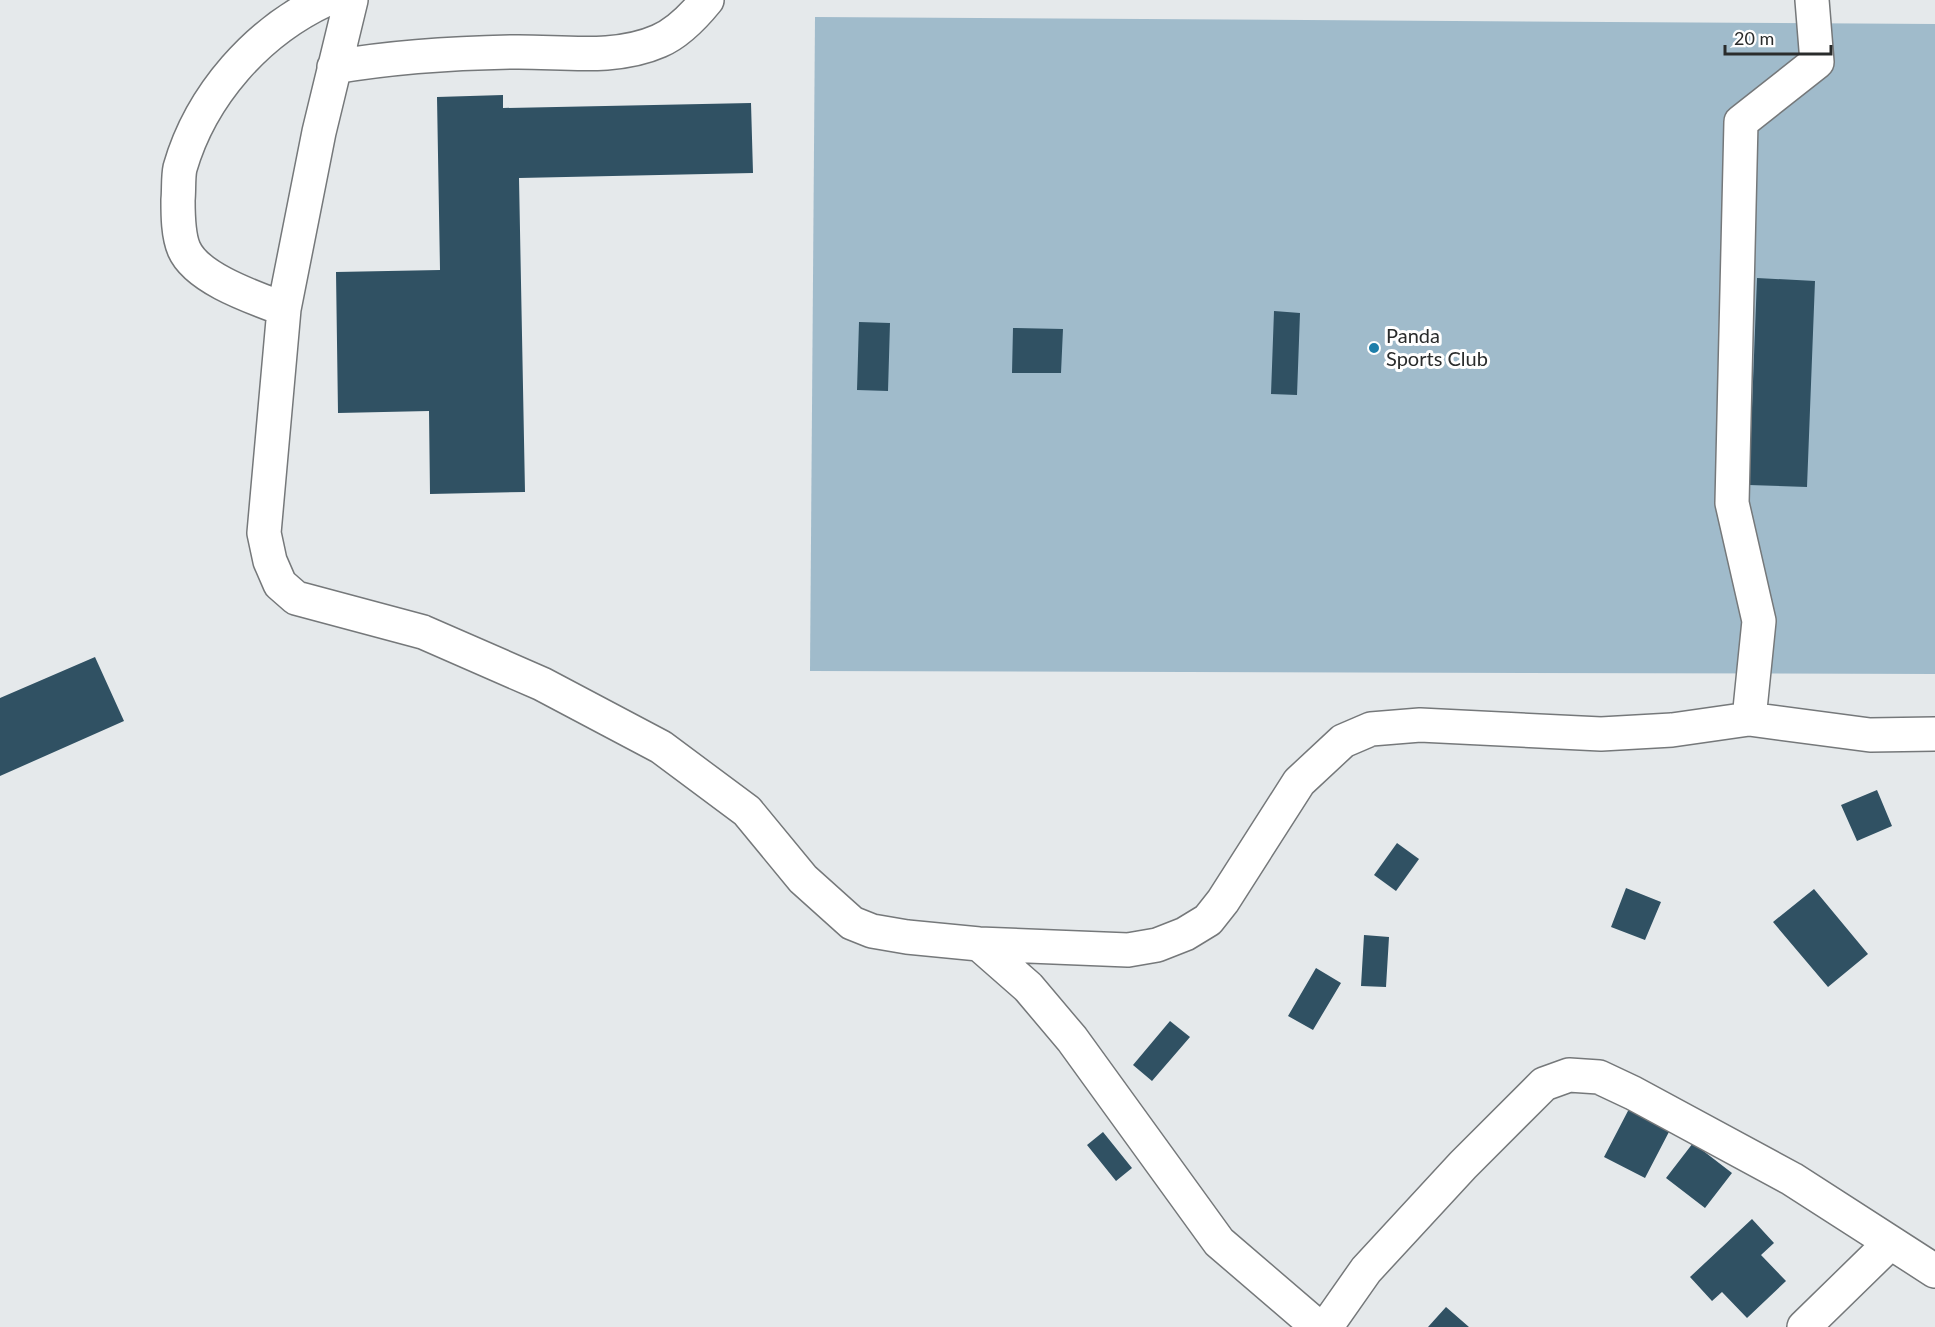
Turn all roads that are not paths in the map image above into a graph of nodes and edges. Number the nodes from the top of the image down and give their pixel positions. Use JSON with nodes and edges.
{"nodes":[{"id":1,"x":325,"y":0,"type":"edge"},
{"id":2,"x":351,"y":0,"type":"edge"},
{"id":3,"x":707,"y":0,"type":"edge"},
{"id":4,"x":1812,"y":0,"type":"edge"},
{"id":5,"x":334,"y":67,"type":"junction"},
{"id":6,"x":284,"y":309,"type":"junction"},
{"id":7,"x":1749,"y":719,"type":"junction"},
{"id":8,"x":1935,"y":734,"type":"edge"},
{"id":9,"x":979,"y":944,"type":"junction"},
{"id":10,"x":1889,"y":1244,"type":"junction"},
{"id":11,"x":1935,"y":1271,"type":"edge"},
{"id":12,"x":1318,"y":1327,"type":"edge"},
{"id":13,"x":1326,"y":1327,"type":"edge"},
{"id":14,"x":1804,"y":1327,"type":"edge"}],
"edges":[{"from":1,"to":6,"type":"street"},
{"from":2,"to":5,"type":"street"},
{"from":3,"to":5,"type":"street"},
{"from":4,"to":7,"type":"street"},
{"from":5,"to":6,"type":"street"},
{"from":6,"to":9,"type":"street"},
{"from":7,"to":8,"type":"street"},
{"from":7,"to":9,"type":"street"},
{"from":9,"to":12,"type":"street"},
{"from":10,"to":11,"type":"street"},
{"from":10,"to":13,"type":"street"},
{"from":10,"to":14,"type":"street"}]}
